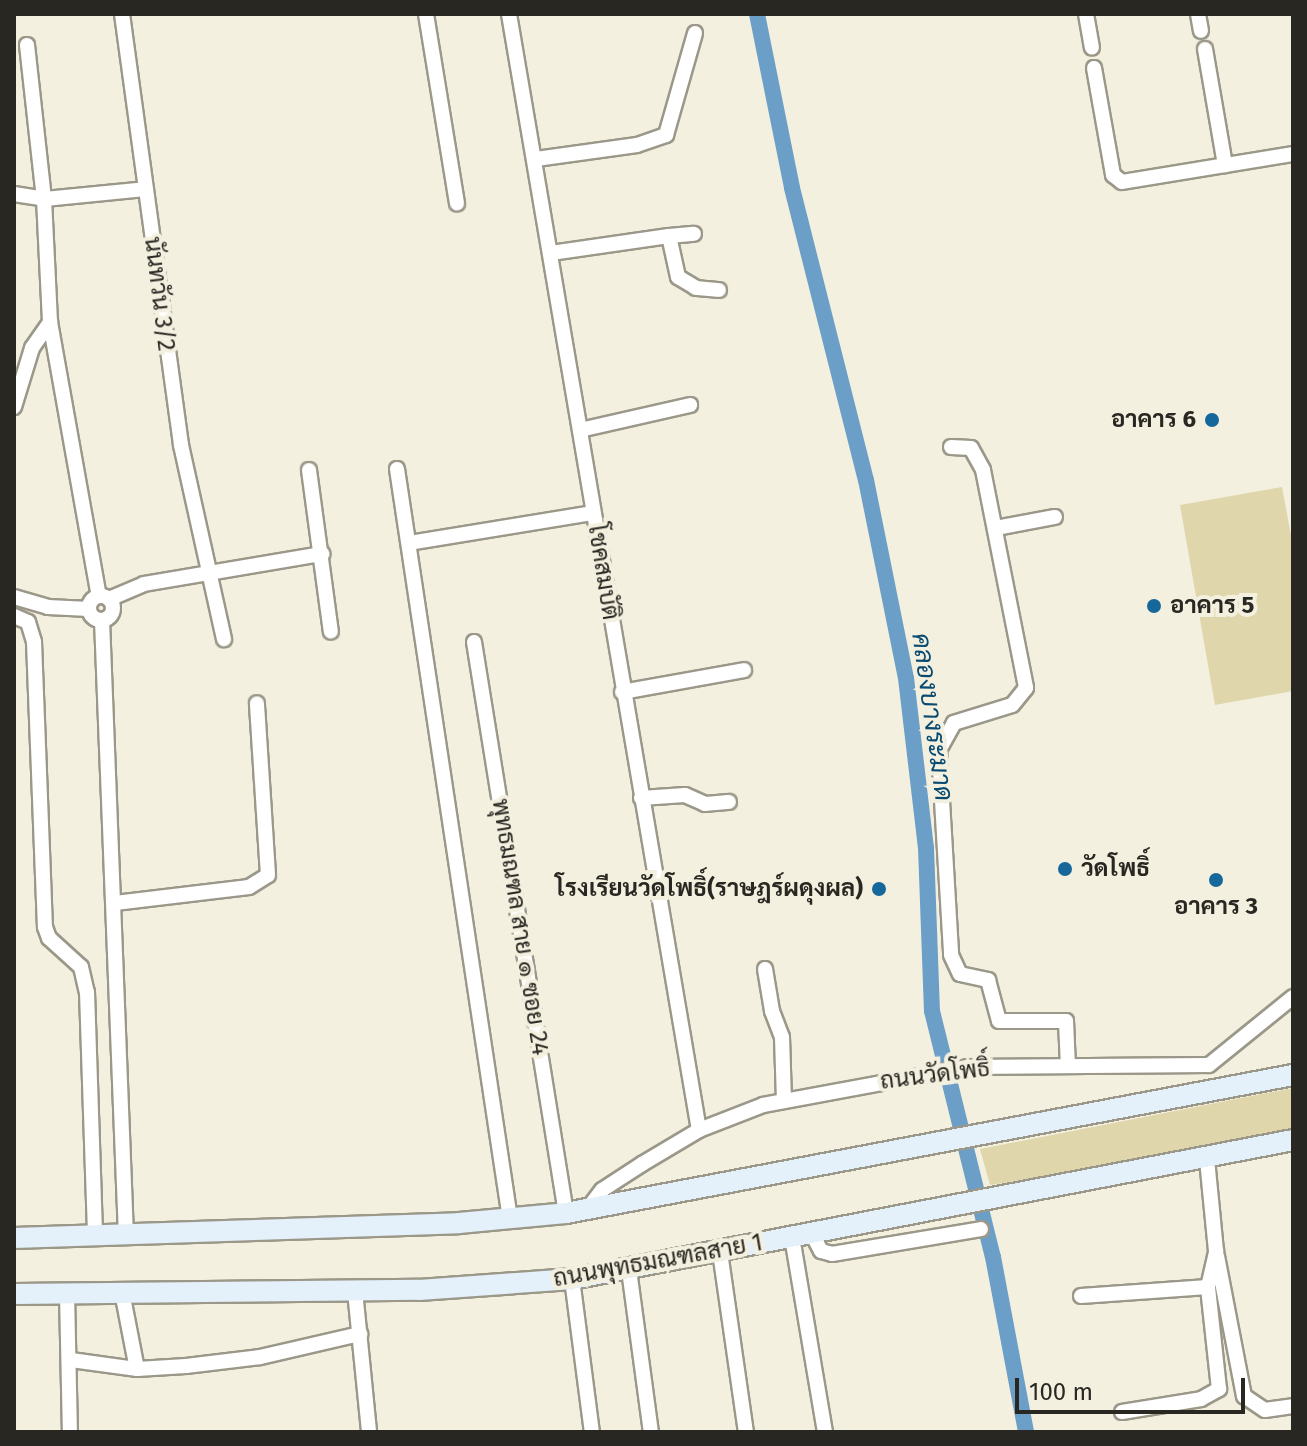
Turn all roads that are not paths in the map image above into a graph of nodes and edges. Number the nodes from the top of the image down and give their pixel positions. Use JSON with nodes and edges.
{"nodes":[{"id":1,"x":122,"y":14,"type":"edge"},
{"id":2,"x":426,"y":14,"type":"edge"},
{"id":3,"x":509,"y":14,"type":"edge"},
{"id":4,"x":1086,"y":14,"type":"edge"},
{"id":5,"x":1198,"y":14,"type":"edge"},
{"id":6,"x":1201,"y":31,"type":"dead end"},
{"id":7,"x":695,"y":33,"type":"dead end"},
{"id":8,"x":27,"y":45,"type":"dead end"},
{"id":9,"x":1092,"y":47,"type":"dead end"},
{"id":10,"x":1205,"y":49,"type":"dead end"},
{"id":11,"x":1094,"y":68,"type":"dead end"},
{"id":12,"x":1293,"y":154,"type":"edge"},
{"id":13,"x":536,"y":159,"type":"junction"},
{"id":14,"x":1225,"y":165,"type":"junction"},
{"id":15,"x":146,"y":189,"type":"junction"},
{"id":16,"x":14,"y":194,"type":"edge"},
{"id":17,"x":44,"y":199,"type":"junction"},
{"id":18,"x":457,"y":203,"type":"dead end"},
{"id":19,"x":694,"y":234,"type":"dead end"},
{"id":20,"x":669,"y":236,"type":"junction"},
{"id":21,"x":551,"y":253,"type":"junction"},
{"id":22,"x":719,"y":290,"type":"dead end"},
{"id":23,"x":50,"y":322,"type":"junction"},
{"id":24,"x":690,"y":405,"type":"dead end"},
{"id":25,"x":14,"y":407,"type":"edge"},
{"id":26,"x":580,"y":430,"type":"junction"},
{"id":27,"x":951,"y":447,"type":"dead end"},
{"id":28,"x":397,"y":469,"type":"dead end"},
{"id":29,"x":309,"y":470,"type":"dead end"},
{"id":30,"x":593,"y":513,"type":"junction"},
{"id":31,"x":1055,"y":517,"type":"dead end"},
{"id":32,"x":996,"y":528,"type":"junction"},
{"id":33,"x":409,"y":543,"type":"junction"},
{"id":34,"x":322,"y":554,"type":"junction"},
{"id":35,"x":210,"y":573,"type":"junction"},
{"id":36,"x":14,"y":597,"type":"edge"},
{"id":37,"x":104,"y":597,"type":"junction"},
{"id":38,"x":89,"y":609,"type":"junction"},
{"id":39,"x":14,"y":616,"type":"edge"},
{"id":40,"x":102,"y":620,"type":"junction"},
{"id":41,"x":331,"y":632,"type":"dead end"},
{"id":42,"x":224,"y":639,"type":"dead end"},
{"id":43,"x":474,"y":642,"type":"dead end"},
{"id":44,"x":744,"y":670,"type":"dead end"},
{"id":45,"x":622,"y":692,"type":"junction"},
{"id":46,"x":257,"y":703,"type":"dead end"},
{"id":47,"x":641,"y":798,"type":"junction"},
{"id":48,"x":729,"y":802,"type":"dead end"},
{"id":49,"x":115,"y":903,"type":"junction"},
{"id":50,"x":765,"y":969,"type":"dead end"},
{"id":51,"x":1293,"y":997,"type":"edge"},
{"id":52,"x":1209,"y":1065,"type":"junction"},
{"id":53,"x":1068,"y":1066,"type":"junction"},
{"id":54,"x":1293,"y":1075,"type":"edge"},
{"id":55,"x":1213,"y":1094,"type":"junction"},
{"id":56,"x":784,"y":1100,"type":"junction"},
{"id":57,"x":699,"y":1130,"type":"junction"},
{"id":58,"x":1293,"y":1140,"type":"edge"},
{"id":59,"x":1207,"y":1159,"type":"junction"},
{"id":60,"x":577,"y":1212,"type":"junction"},
{"id":61,"x":510,"y":1219,"type":"junction"},
{"id":62,"x":981,"y":1229,"type":"dead end"},
{"id":63,"x":126,"y":1235,"type":"junction"},
{"id":64,"x":95,"y":1236,"type":"junction"},
{"id":65,"x":802,"y":1236,"type":"junction"},
{"id":66,"x":14,"y":1238,"type":"edge"},
{"id":67,"x":1216,"y":1251,"type":"junction"},
{"id":68,"x":720,"y":1252,"type":"junction"},
{"id":69,"x":629,"y":1270,"type":"junction"},
{"id":70,"x":572,"y":1279,"type":"junction"},
{"id":71,"x":1208,"y":1287,"type":"junction"},
{"id":72,"x":355,"y":1291,"type":"junction"},
{"id":73,"x":122,"y":1292,"type":"junction"},
{"id":74,"x":67,"y":1293,"type":"junction"},
{"id":75,"x":14,"y":1294,"type":"edge"},
{"id":76,"x":1081,"y":1296,"type":"dead end"},
{"id":77,"x":360,"y":1334,"type":"junction"},
{"id":78,"x":71,"y":1360,"type":"junction"},
{"id":79,"x":137,"y":1369,"type":"junction"},
{"id":80,"x":1293,"y":1406,"type":"edge"},
{"id":81,"x":1122,"y":1412,"type":"dead end"},
{"id":82,"x":70,"y":1432,"type":"edge"},
{"id":83,"x":369,"y":1432,"type":"edge"},
{"id":84,"x":592,"y":1432,"type":"edge"},
{"id":85,"x":651,"y":1432,"type":"edge"},
{"id":86,"x":746,"y":1432,"type":"edge"},
{"id":87,"x":825,"y":1432,"type":"edge"}],
"edges":[{"from":1,"to":15,"type":"street","name":"นันทวัน 3/2"},
{"from":2,"to":18,"type":"street"},
{"from":3,"to":13,"type":"street","name":"โชคสมบัติ"},
{"from":4,"to":9,"type":"street"},
{"from":5,"to":6,"type":"street"},
{"from":7,"to":13,"type":"street"},
{"from":8,"to":17,"type":"street"},
{"from":10,"to":14,"type":"street"},
{"from":11,"to":14,"type":"street"},
{"from":12,"to":14,"type":"street"},
{"from":13,"to":21,"type":"street","name":"โชคสมบัติ"},
{"from":15,"to":17,"type":"street"},
{"from":15,"to":35,"type":"street","name":"นันทวัน 3/2"},
{"from":16,"to":17,"type":"street"},
{"from":17,"to":23,"type":"street"},
{"from":19,"to":20,"type":"street"},
{"from":20,"to":21,"type":"street"},
{"from":20,"to":22,"type":"street"},
{"from":21,"to":26,"type":"street","name":"โชคสมบัติ"},
{"from":23,"to":25,"type":"street"},
{"from":23,"to":37,"type":"street"},
{"from":24,"to":26,"type":"street"},
{"from":26,"to":30,"type":"street","name":"โชคสมบัติ"},
{"from":27,"to":32,"type":"street"},
{"from":28,"to":33,"type":"street"},
{"from":29,"to":34,"type":"street"},
{"from":30,"to":33,"type":"street"},
{"from":30,"to":45,"type":"street","name":"โชคสมบัติ"},
{"from":31,"to":32,"type":"street"},
{"from":32,"to":53,"type":"street"},
{"from":33,"to":61,"type":"street"},
{"from":34,"to":35,"type":"street"},
{"from":34,"to":41,"type":"street"},
{"from":35,"to":37,"type":"street"},
{"from":35,"to":42,"type":"street","name":"นันทวัน 3/2"},
{"from":36,"to":38,"type":"street"},
{"from":37,"to":38,"type":"street"},
{"from":37,"to":40,"type":"street"},
{"from":38,"to":40,"type":"street"},
{"from":39,"to":64,"type":"street"},
{"from":40,"to":49,"type":"street"},
{"from":43,"to":60,"type":"street","name":"พุทธมณฑล สาย ๑ ซอย 24"},
{"from":44,"to":45,"type":"street"},
{"from":45,"to":47,"type":"street","name":"โชคสมบัติ"},
{"from":46,"to":49,"type":"street"},
{"from":47,"to":48,"type":"street"},
{"from":47,"to":57,"type":"street","name":"โชคสมบัติ"},
{"from":49,"to":63,"type":"street"},
{"from":50,"to":56,"type":"street"},
{"from":51,"to":52,"type":"street"},
{"from":52,"to":53,"type":"street","name":"ถนนวัดโพธิ์"},
{"from":52,"to":55,"type":"street"},
{"from":53,"to":56,"type":"street","name":"ถนนวัดโพธิ์"},
{"from":54,"to":55,"type":"main road"},
{"from":55,"to":60,"type":"main road"},
{"from":56,"to":57,"type":"street","name":"ถนนวัดโพธิ์"},
{"from":57,"to":60,"type":"street","name":"ถนนวัดโพธิ์"},
{"from":58,"to":59,"type":"main road","name":"ถนนพุทธมณฑลสาย 1"},
{"from":59,"to":65,"type":"main road","name":"ถนนพุทธมณฑลสาย 1"},
{"from":59,"to":67,"type":"street"},
{"from":60,"to":61,"type":"main road"},
{"from":61,"to":63,"type":"main road"},
{"from":62,"to":65,"type":"street"},
{"from":63,"to":64,"type":"main road"},
{"from":64,"to":66,"type":"main road"},
{"from":65,"to":68,"type":"main road","name":"ถนนพุทธมณฑลสาย 1"},
{"from":65,"to":87,"type":"street"},
{"from":67,"to":71,"type":"street"},
{"from":67,"to":80,"type":"street"},
{"from":68,"to":69,"type":"main road","name":"ถนนพุทธมณฑลสาย 1"},
{"from":68,"to":86,"type":"street"},
{"from":69,"to":70,"type":"main road","name":"ถนนพุทธมณฑลสาย 1"},
{"from":69,"to":85,"type":"street"},
{"from":70,"to":72,"type":"main road","name":"ถนนพุทธมณฑลสาย 1"},
{"from":70,"to":84,"type":"street"},
{"from":71,"to":76,"type":"street"},
{"from":71,"to":81,"type":"street"},
{"from":72,"to":73,"type":"main road","name":"ถนนพุทธมณฑลสาย 1"},
{"from":72,"to":77,"type":"street"},
{"from":73,"to":74,"type":"main road","name":"ถนนพุทธมณฑลสาย 1"},
{"from":73,"to":79,"type":"street"},
{"from":74,"to":75,"type":"main road","name":"ถนนพุทธมณฑลสาย 1"},
{"from":74,"to":78,"type":"street"},
{"from":77,"to":79,"type":"street"},
{"from":77,"to":83,"type":"street"},
{"from":78,"to":79,"type":"street"},
{"from":78,"to":82,"type":"street"}]}
